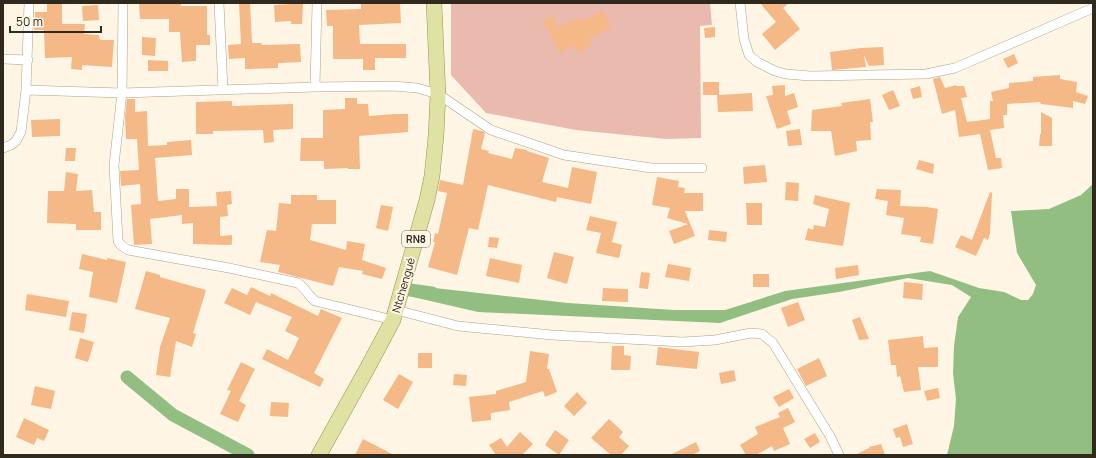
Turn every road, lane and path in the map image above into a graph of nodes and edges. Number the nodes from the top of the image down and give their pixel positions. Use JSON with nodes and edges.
{"nodes":[{"id":1,"x":29,"y":3,"type":"edge"},
{"id":2,"x":123,"y":3,"type":"edge"},
{"id":3,"x":219,"y":3,"type":"edge"},
{"id":4,"x":317,"y":3,"type":"edge"},
{"id":5,"x":434,"y":3,"type":"edge"},
{"id":6,"x":740,"y":3,"type":"edge"},
{"id":7,"x":1093,"y":8,"type":"edge"},
{"id":8,"x":3,"y":59,"type":"edge"},
{"id":9,"x":28,"y":60,"type":"junction"},
{"id":10,"x":315,"y":87,"type":"junction"},
{"id":11,"x":26,"y":90,"type":"junction"},
{"id":12,"x":223,"y":90,"type":"junction"},
{"id":13,"x":122,"y":93,"type":"junction"},
{"id":14,"x":438,"y":94,"type":"junction"},
{"id":15,"x":3,"y":148,"type":"edge"},
{"id":16,"x":702,"y":168,"type":"dead end"},
{"id":17,"x":394,"y":315,"type":"junction"},
{"id":18,"x":319,"y":455,"type":"edge"},
{"id":19,"x":839,"y":455,"type":"edge"}],
"edges":[{"from":1,"to":9,"type":"street"},
{"from":2,"to":13,"type":"street"},
{"from":3,"to":12,"type":"street"},
{"from":4,"to":10,"type":"street"},
{"from":5,"to":14,"type":"main road","name":"Ntchengué","number":"RN8"},
{"from":6,"to":7,"type":"street"},
{"from":8,"to":9,"type":"street"},
{"from":9,"to":11,"type":"street"},
{"from":10,"to":12,"type":"street"},
{"from":10,"to":14,"type":"street"},
{"from":11,"to":13,"type":"street"},
{"from":11,"to":15,"type":"street"},
{"from":12,"to":13,"type":"street"},
{"from":13,"to":17,"type":"street"},
{"from":14,"to":16,"type":"street"},
{"from":14,"to":17,"type":"main road","name":"Ntchengué","number":"RN8"},
{"from":17,"to":18,"type":"main road","name":"Ntchengué","number":"RN8"},
{"from":17,"to":19,"type":"street"}]}
